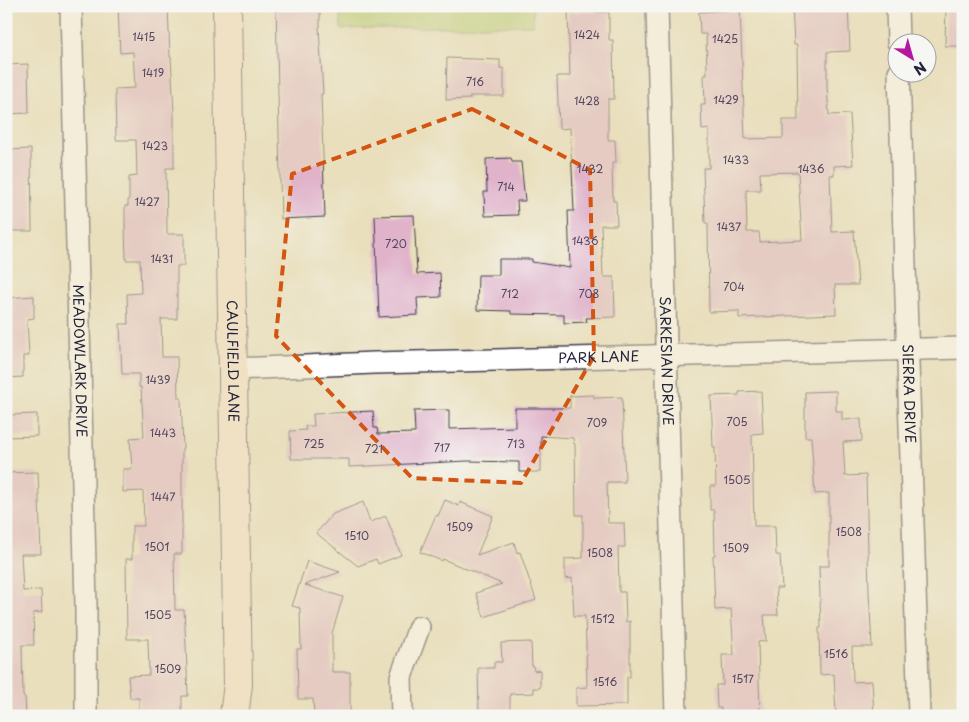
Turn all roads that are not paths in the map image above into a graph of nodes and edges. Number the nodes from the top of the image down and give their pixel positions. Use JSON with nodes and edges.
{"nodes":[{"id":1,"x":71,"y":6,"type":"edge"},
{"id":2,"x":227,"y":6,"type":"edge"},
{"id":3,"x":657,"y":6,"type":"edge"},
{"id":4,"x":897,"y":6,"type":"edge"},
{"id":5,"x":898,"y":32,"type":"edge"},
{"id":6,"x":899,"y":82,"type":"edge"},
{"id":7,"x":963,"y":348,"type":"edge"},
{"id":8,"x":908,"y":350,"type":"junction"},
{"id":9,"x":666,"y":356,"type":"junction"},
{"id":10,"x":234,"y":369,"type":"junction"},
{"id":11,"x":419,"y":628,"type":"dead end"},
{"id":12,"x":86,"y":716,"type":"edge"},
{"id":13,"x":234,"y":716,"type":"edge"},
{"id":14,"x":402,"y":716,"type":"edge"},
{"id":15,"x":676,"y":716,"type":"edge"},
{"id":16,"x":919,"y":716,"type":"edge"}],
"edges":[{"from":1,"to":12,"type":"street","name":"MEADOWLARK DRIVE"},
{"from":2,"to":10,"type":"main road","name":"CAULFIELD LANE"},
{"from":3,"to":9,"type":"street","name":"SARKESIAN DRIVE"},
{"from":4,"to":5,"type":"street"},
{"from":6,"to":8,"type":"street","name":"SIERRA DRIVE"},
{"from":7,"to":8,"type":"street","name":"PARK LANE"},
{"from":8,"to":9,"type":"street","name":"PARK LANE"},
{"from":8,"to":16,"type":"street","name":"SIERRA DRIVE"},
{"from":9,"to":10,"type":"street","name":"PARK LANE"},
{"from":9,"to":15,"type":"street","name":"SARKESIAN DRIVE"},
{"from":10,"to":13,"type":"main road","name":"CAULFIELD LANE"},
{"from":11,"to":14,"type":"street"}]}
